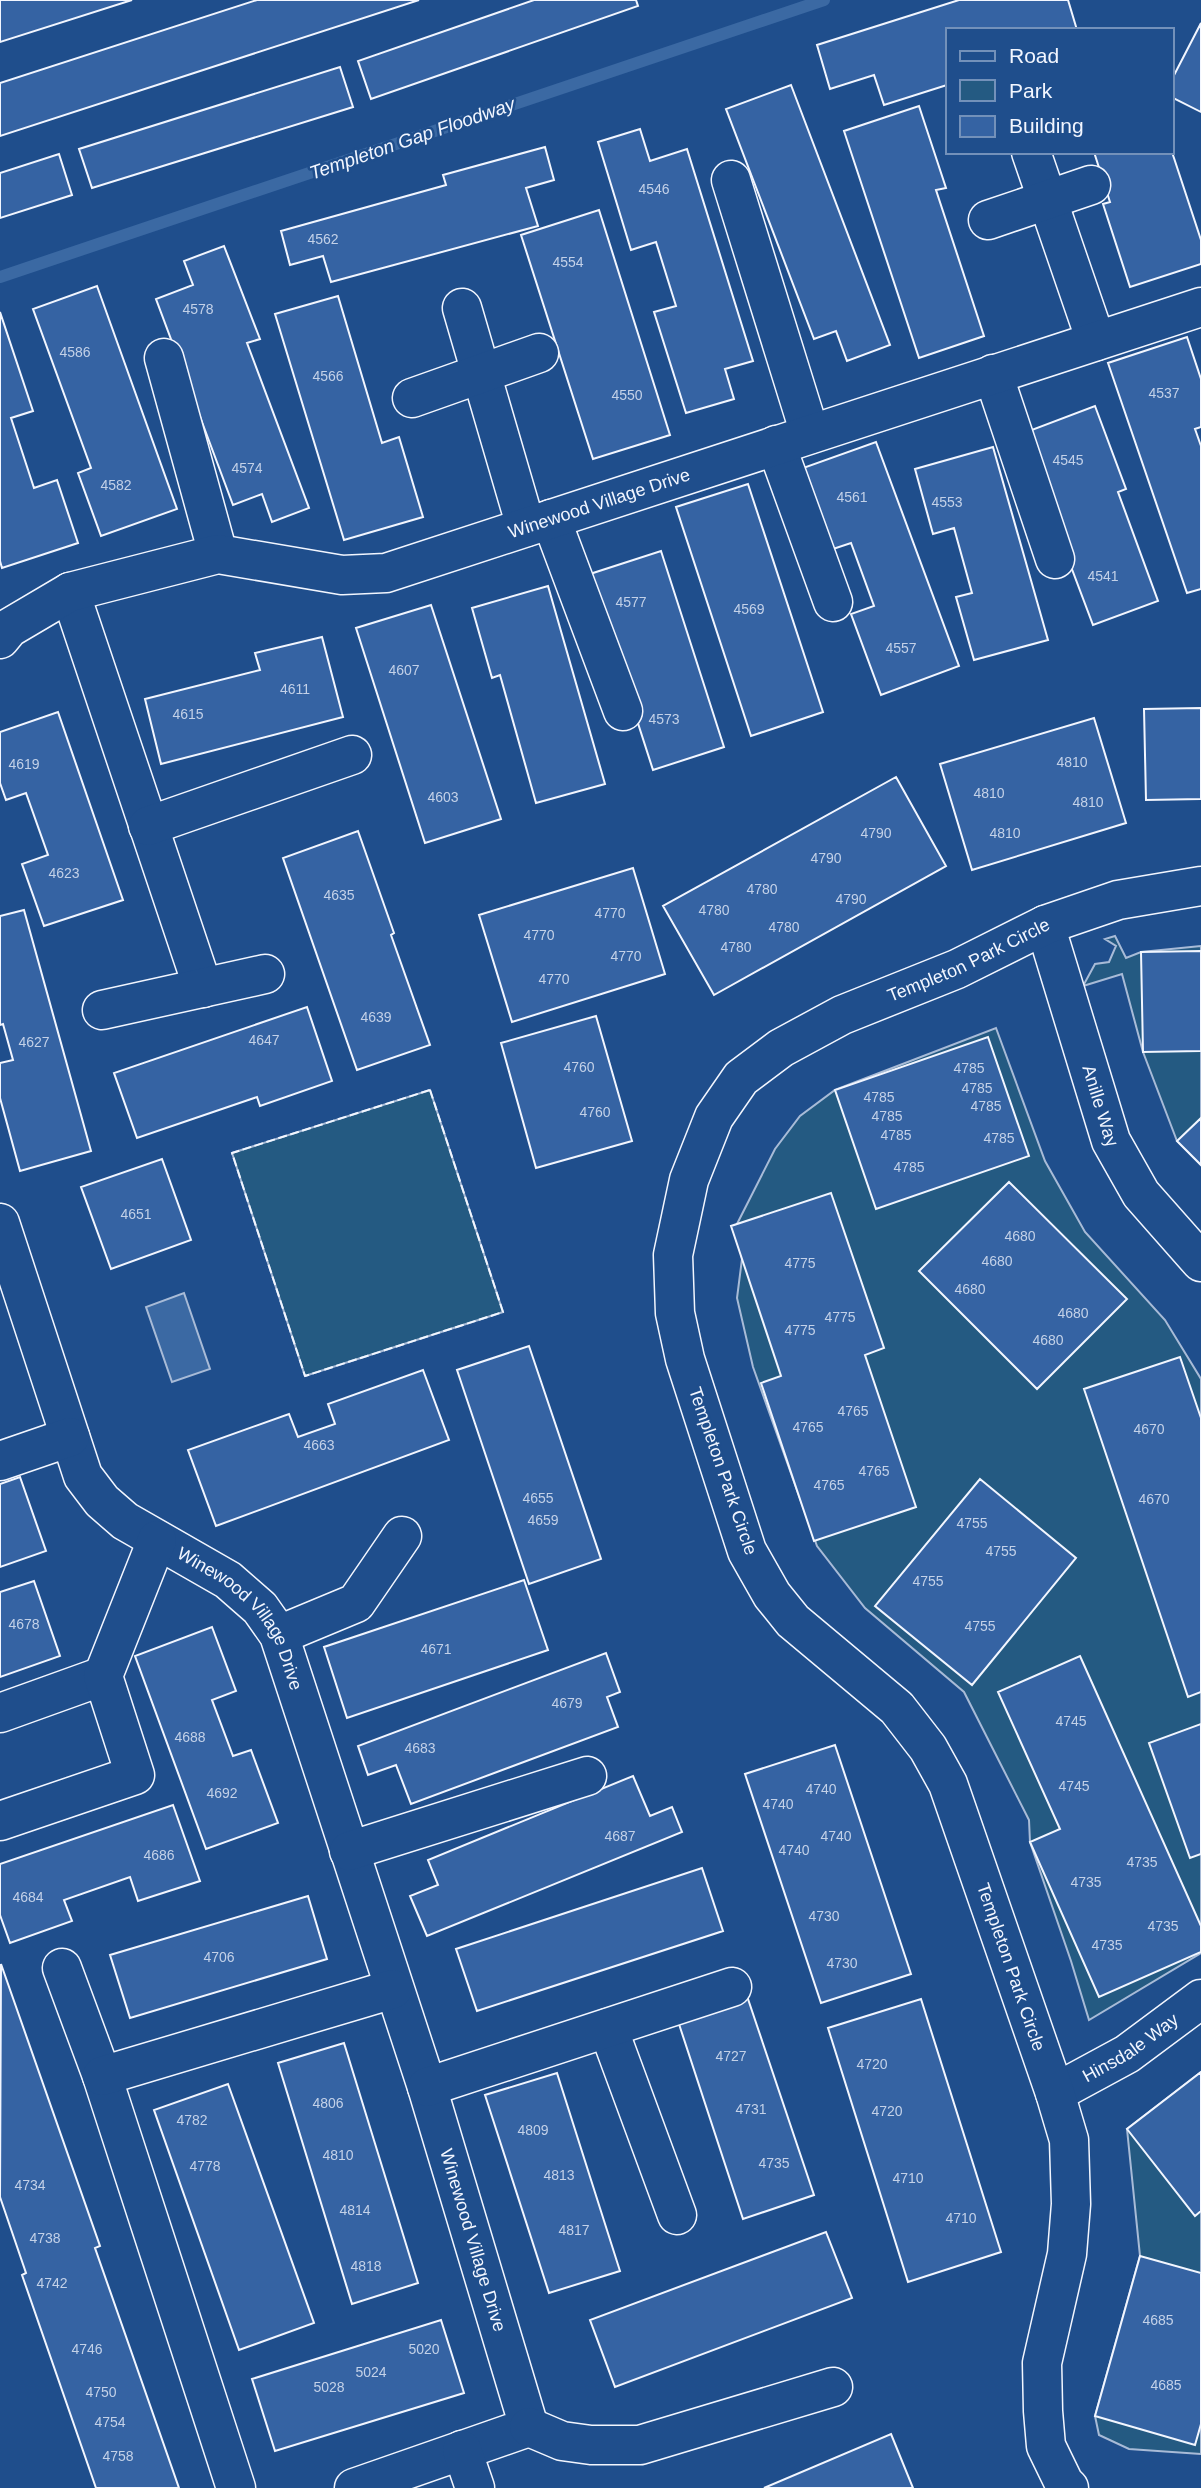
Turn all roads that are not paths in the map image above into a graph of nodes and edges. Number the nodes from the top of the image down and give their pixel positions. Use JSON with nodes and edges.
{"nodes":[{"id":1,"x":1032,"y":154,"type":"edge"},
{"id":2,"x":731,"y":180,"type":"dead end"},
{"id":3,"x":1091,"y":185,"type":"dead end"},
{"id":4,"x":1048,"y":200,"type":"junction"},
{"id":5,"x":988,"y":220,"type":"dead end"},
{"id":6,"x":1201,"y":307,"type":"edge"},
{"id":7,"x":461,"y":308,"type":"dead end"},
{"id":8,"x":1096,"y":341,"type":"junction"},
{"id":9,"x":539,"y":353,"type":"dead end"},
{"id":10,"x":164,"y":358,"type":"dead end"},
{"id":11,"x":481,"y":373,"type":"junction"},
{"id":12,"x":993,"y":374,"type":"junction"},
{"id":13,"x":412,"y":398,"type":"dead end"},
{"id":14,"x":793,"y":440,"type":"junction"},
{"id":15,"x":538,"y":523,"type":"junction"},
{"id":16,"x":218,"y":554,"type":"junction"},
{"id":17,"x":1055,"y":559,"type":"dead end"},
{"id":18,"x":70,"y":592,"type":"junction"},
{"id":19,"x":833,"y":603,"type":"dead end"},
{"id":20,"x":3,"y":623,"type":"edge"},
{"id":21,"x":623,"y":711,"type":"dead end"},
{"id":22,"x":352,"y":755,"type":"dead end"},
{"id":23,"x":148,"y":826,"type":"junction"},
{"id":24,"x":1201,"y":886,"type":"edge"},
{"id":25,"x":1045,"y":925,"type":"junction"},
{"id":26,"x":265,"y":974,"type":"dead end"},
{"id":27,"x":204,"y":988,"type":"junction"},
{"id":28,"x":102,"y":1010,"type":"dead end"},
{"id":29,"x":1,"y":1227,"type":"edge"},
{"id":30,"x":1201,"y":1262,"type":"edge"},
{"id":31,"x":12,"y":1298,"type":"edge"},
{"id":32,"x":71,"y":1437,"type":"junction"},
{"id":33,"x":0,"y":1461,"type":"edge"},
{"id":34,"x":402,"y":1536,"type":"dead end"},
{"id":35,"x":157,"y":1540,"type":"junction"},
{"id":36,"x":279,"y":1635,"type":"junction"},
{"id":37,"x":103,"y":1675,"type":"junction"},
{"id":38,"x":0,"y":1713,"type":"edge"},
{"id":39,"x":587,"y":1776,"type":"dead end"},
{"id":40,"x":0,"y":1821,"type":"edge"},
{"id":41,"x":349,"y":1851,"type":"junction"},
{"id":42,"x":62,"y":1968,"type":"dead end"},
{"id":43,"x":732,"y":1987,"type":"dead end"},
{"id":44,"x":393,"y":1989,"type":"junction"},
{"id":45,"x":1201,"y":1998,"type":"edge"},
{"id":46,"x":608,"y":2028,"type":"junction"},
{"id":47,"x":102,"y":2076,"type":"junction"},
{"id":48,"x":427,"y":2087,"type":"junction"},
{"id":49,"x":1055,"y":2093,"type":"junction"},
{"id":50,"x":677,"y":2215,"type":"dead end"},
{"id":51,"x":833,"y":2388,"type":"dead end"},
{"id":52,"x":528,"y":2427,"type":"junction"},
{"id":53,"x":462,"y":2450,"type":"junction"},
{"id":54,"x":236,"y":2488,"type":"edge"},
{"id":55,"x":354,"y":2488,"type":"edge"},
{"id":56,"x":475,"y":2488,"type":"edge"},
{"id":57,"x":1069,"y":2488,"type":"edge"}],
"edges":[{"from":1,"to":4,"type":"street"},
{"from":2,"to":14,"type":"street"},
{"from":3,"to":4,"type":"street"},
{"from":4,"to":5,"type":"street"},
{"from":4,"to":8,"type":"street"},
{"from":6,"to":8,"type":"street","name":"Winewood Village Drive"},
{"from":7,"to":11,"type":"street"},
{"from":8,"to":12,"type":"street","name":"Winewood Village Drive"},
{"from":9,"to":11,"type":"street"},
{"from":10,"to":16,"type":"street"},
{"from":11,"to":13,"type":"street"},
{"from":11,"to":15,"type":"street"},
{"from":12,"to":14,"type":"street","name":"Winewood Village Drive"},
{"from":12,"to":17,"type":"street"},
{"from":14,"to":15,"type":"street","name":"Winewood Village Drive"},
{"from":14,"to":19,"type":"street"},
{"from":15,"to":16,"type":"street","name":"Winewood Village Drive"},
{"from":15,"to":21,"type":"street"},
{"from":16,"to":18,"type":"street","name":"Winewood Village Drive"},
{"from":18,"to":20,"type":"street","name":"Winewood Village Drive"},
{"from":18,"to":23,"type":"street"},
{"from":22,"to":23,"type":"street"},
{"from":23,"to":27,"type":"street"},
{"from":24,"to":25,"type":"street","name":"Templeton Park Circle"},
{"from":25,"to":30,"type":"street","name":"Anille Way"},
{"from":25,"to":49,"type":"street","name":"Templeton Park Circle"},
{"from":26,"to":27,"type":"street"},
{"from":27,"to":28,"type":"street"},
{"from":29,"to":31,"type":"street","name":"Winewood Village Drive"},
{"from":31,"to":32,"type":"street","name":"Winewood Village Drive"},
{"from":32,"to":33,"type":"street"},
{"from":32,"to":35,"type":"street","name":"Winewood Village Drive"},
{"from":34,"to":36,"type":"street"},
{"from":35,"to":36,"type":"street","name":"Winewood Village Drive"},
{"from":35,"to":37,"type":"street"},
{"from":36,"to":41,"type":"street","name":"Winewood Village Drive"},
{"from":37,"to":38,"type":"street"},
{"from":37,"to":40,"type":"street"},
{"from":39,"to":41,"type":"street"},
{"from":41,"to":44,"type":"street","name":"Winewood Village Drive"},
{"from":42,"to":47,"type":"street"},
{"from":43,"to":46,"type":"street"},
{"from":44,"to":47,"type":"street"},
{"from":44,"to":48,"type":"street","name":"Winewood Village Drive"},
{"from":45,"to":49,"type":"street","name":"Hinsdale Way"},
{"from":46,"to":48,"type":"street"},
{"from":46,"to":50,"type":"street"},
{"from":47,"to":54,"type":"street"},
{"from":48,"to":52,"type":"street","name":"Winewood Village Drive"},
{"from":49,"to":57,"type":"street","name":"Templeton Park Circle"},
{"from":51,"to":52,"type":"street"},
{"from":52,"to":53,"type":"street"},
{"from":53,"to":55,"type":"street"},
{"from":53,"to":56,"type":"street"}]}
